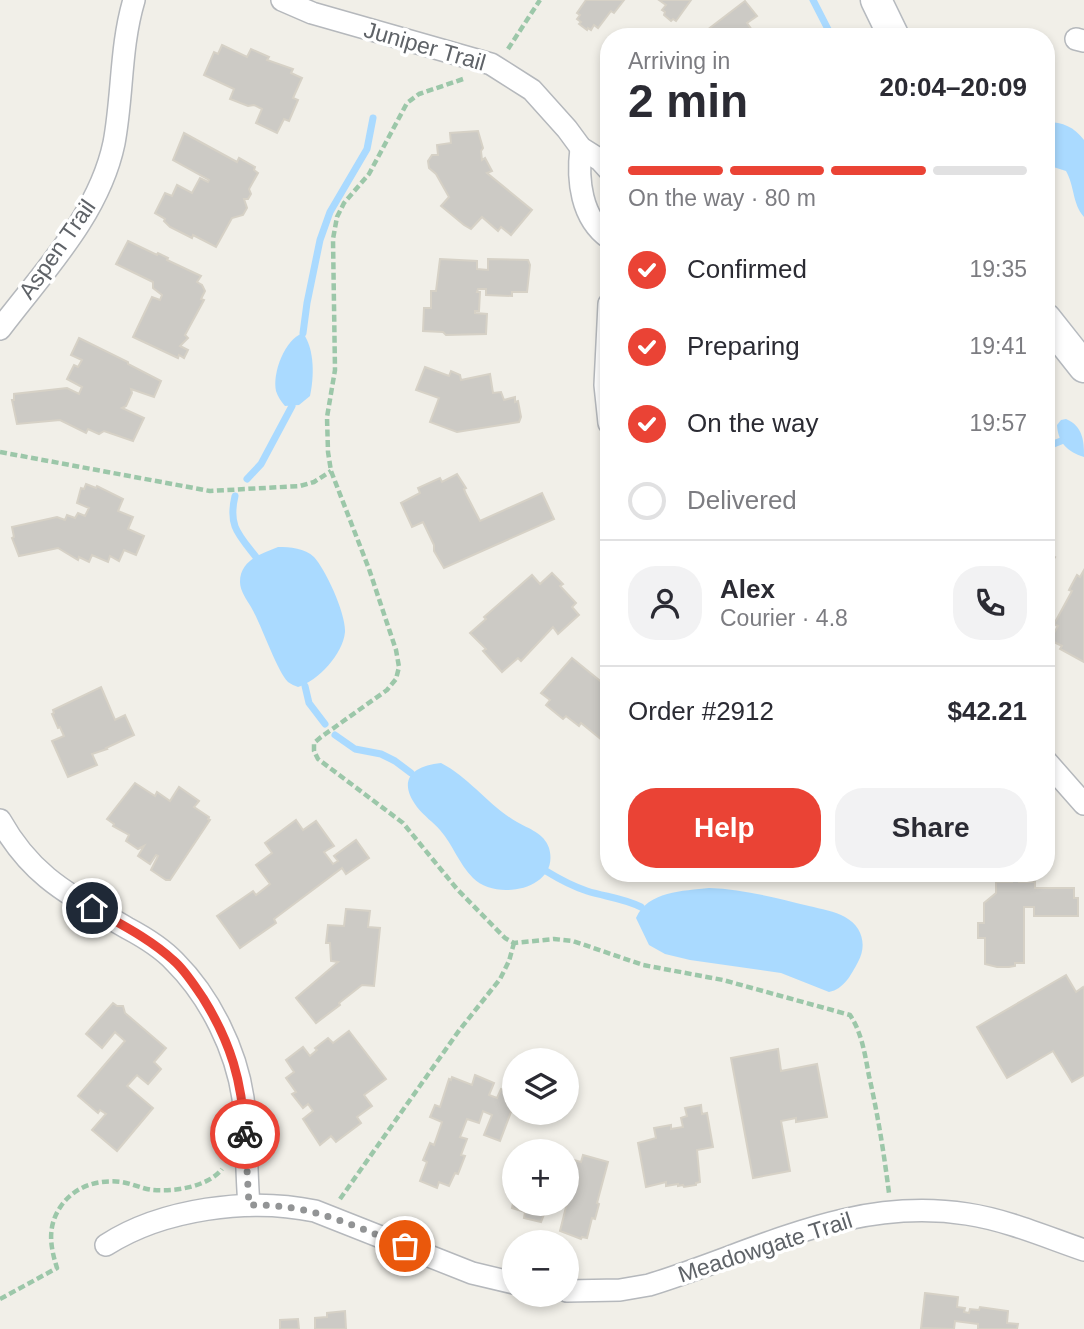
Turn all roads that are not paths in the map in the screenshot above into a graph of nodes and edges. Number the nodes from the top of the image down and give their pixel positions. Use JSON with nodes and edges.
{"nodes":[{"id":1,"x":134,"y":0,"type":"edge"},
{"id":2,"x":282,"y":0,"type":"edge"},
{"id":3,"x":876,"y":0,"type":"edge"},
{"id":4,"x":890,"y":28,"type":"edge"},
{"id":5,"x":581,"y":148,"type":"junction"},
{"id":6,"x":600,"y":160,"type":"edge"},
{"id":7,"x":600,"y":232,"type":"edge"},
{"id":8,"x":0,"y":329,"type":"edge"},
{"id":9,"x":1055,"y":329,"type":"edge"},
{"id":10,"x":1081,"y":357,"type":"edge"},
{"id":11,"x":1055,"y":771,"type":"edge"},
{"id":12,"x":1084,"y":804,"type":"edge"},
{"id":13,"x":0,"y":820,"type":"edge"},
{"id":14,"x":249,"y":1205,"type":"junction"},
{"id":15,"x":106,"y":1245,"type":"dead end"},
{"id":16,"x":1084,"y":1250,"type":"edge"},
{"id":17,"x":502,"y":1280,"type":"edge"},
{"id":18,"x":579,"y":1292,"type":"edge"}],
"edges":[{"from":1,"to":8,"type":"street","name":"Aspen Trail"},
{"from":2,"to":5,"type":"street","name":"Juniper Trail"},
{"from":3,"to":4,"type":"street"},
{"from":5,"to":6,"type":"street","name":"Juniper Trail"},
{"from":5,"to":7,"type":"street"},
{"from":9,"to":10,"type":"street"},
{"from":11,"to":12,"type":"street"},
{"from":13,"to":14,"type":"street"},
{"from":14,"to":15,"type":"street"},
{"from":14,"to":17,"type":"street"},
{"from":16,"to":18,"type":"street","name":"Meadowgate Trail"}]}
